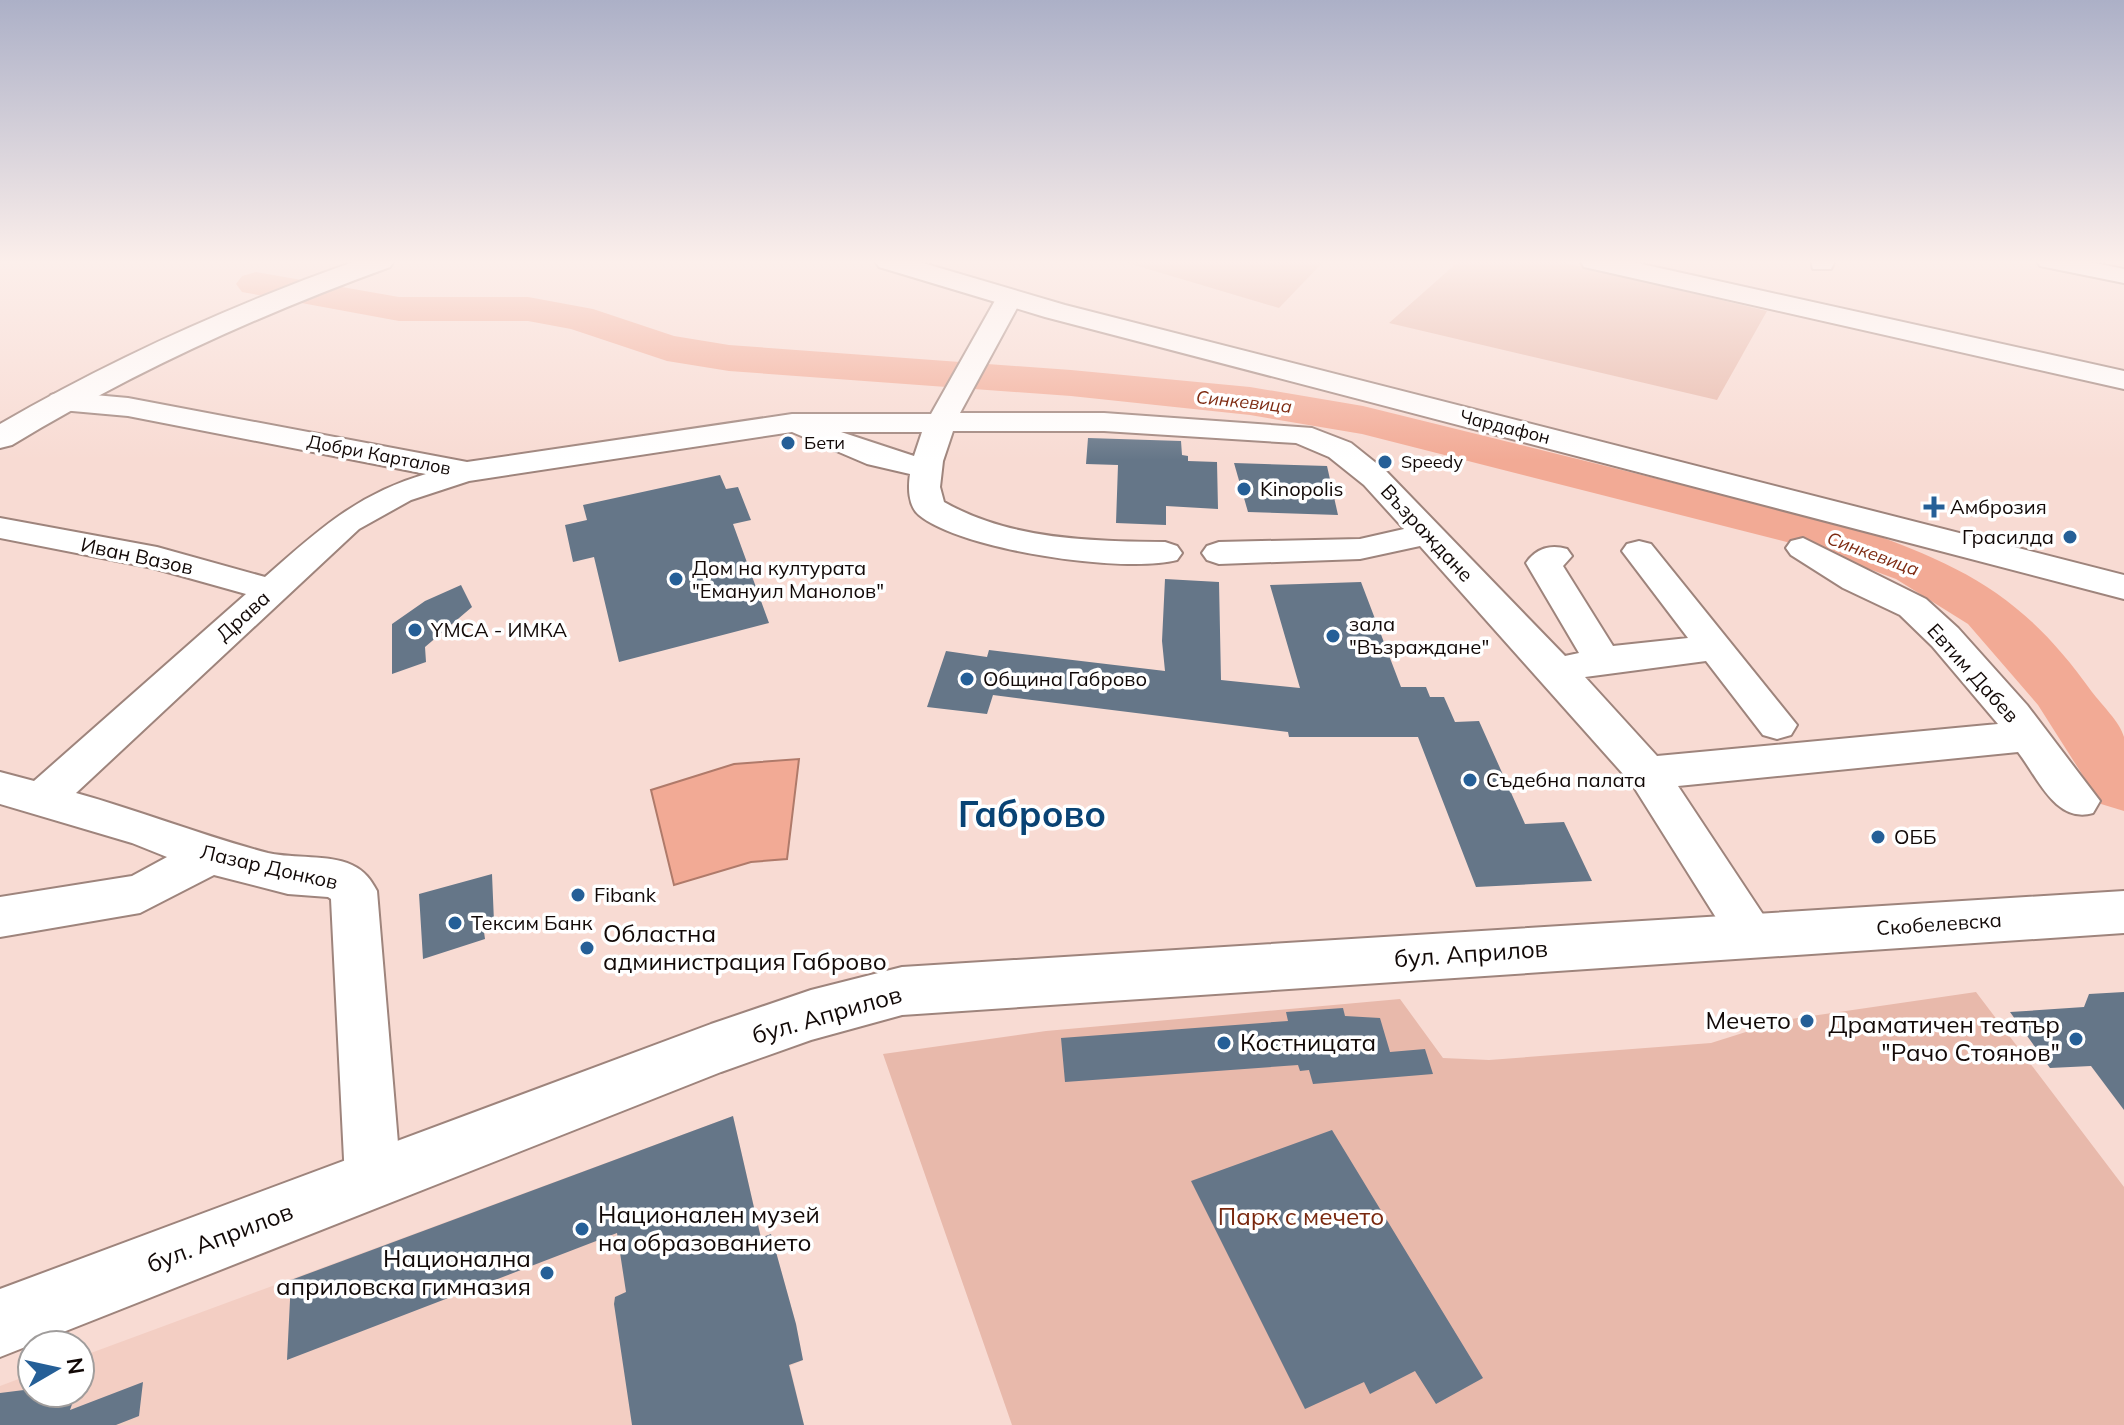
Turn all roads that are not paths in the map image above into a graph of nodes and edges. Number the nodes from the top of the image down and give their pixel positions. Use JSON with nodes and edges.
{"nodes":[{"id":1,"x":208,"y":328,"type":"edge"},
{"id":2,"x":993,"y":328,"type":"edge"},
{"id":3,"x":1127,"y":328,"type":"edge"},
{"id":4,"x":1890,"y":328,"type":"edge"},
{"id":5,"x":2124,"y":380,"type":"edge"},
{"id":6,"x":61,"y":401,"type":"junction"},
{"id":7,"x":946,"y":413,"type":"junction"},
{"id":8,"x":792,"y":423,"type":"junction"},
{"id":9,"x":0,"y":438,"type":"edge"},
{"id":10,"x":925,"y":468,"type":"junction"},
{"id":11,"x":467,"y":472,"type":"junction"},
{"id":12,"x":0,"y":528,"type":"edge"},
{"id":13,"x":1427,"y":534,"type":"junction"},
{"id":14,"x":1803,"y":548,"type":"dead end"},
{"id":15,"x":1639,"y":551,"type":"dead end"},
{"id":16,"x":1165,"y":553,"type":"dead end"},
{"id":17,"x":1219,"y":553,"type":"dead end"},
{"id":18,"x":1555,"y":556,"type":"dead end"},
{"id":19,"x":2124,"y":587,"type":"edge"},
{"id":20,"x":272,"y":590,"type":"junction"},
{"id":21,"x":1714,"y":648,"type":"junction"},
{"id":22,"x":1603,"y":660,"type":"junction"},
{"id":23,"x":1557,"y":671,"type":"junction"},
{"id":24,"x":1777,"y":725,"type":"dead end"},
{"id":25,"x":2028,"y":736,"type":"junction"},
{"id":26,"x":1647,"y":773,"type":"junction"},
{"id":27,"x":0,"y":788,"type":"edge"},
{"id":28,"x":43,"y":798,"type":"junction"},
{"id":29,"x":2078,"y":801,"type":"dead end"},
{"id":30,"x":210,"y":856,"type":"junction"},
{"id":31,"x":2124,"y":912,"type":"edge"},
{"id":32,"x":0,"y":917,"type":"edge"},
{"id":33,"x":1754,"y":937,"type":"junction"},
{"id":34,"x":373,"y":1179,"type":"junction"},
{"id":35,"x":0,"y":1323,"type":"edge"}],
"edges":[{"from":1,"to":6,"type":"main road"},
{"from":2,"to":7,"type":"street"},
{"from":3,"to":19,"type":"main road","name":"Чардафон"},
{"from":4,"to":5,"type":"main road"},
{"from":6,"to":9,"type":"main road"},
{"from":6,"to":11,"type":"street","name":"Добри Карталов"},
{"from":7,"to":8,"type":"street","name":"Възраждане"},
{"from":7,"to":10,"type":"street"},
{"from":7,"to":13,"type":"street","name":"Възраждане"},
{"from":8,"to":10,"type":"street"},
{"from":8,"to":11,"type":"street","name":"Добри Карталов"},
{"from":10,"to":16,"type":"street"},
{"from":11,"to":20,"type":"street","name":"Драва"},
{"from":12,"to":20,"type":"street","name":"Иван Вазов"},
{"from":13,"to":17,"type":"street"},
{"from":13,"to":23,"type":"street","name":"Възраждане"},
{"from":14,"to":25,"type":"street","name":"Евтим Дабев"},
{"from":15,"to":21,"type":"street"},
{"from":18,"to":22,"type":"street"},
{"from":20,"to":28,"type":"street","name":"Драва"},
{"from":21,"to":22,"type":"street"},
{"from":21,"to":24,"type":"street"},
{"from":22,"to":23,"type":"street"},
{"from":23,"to":26,"type":"street","name":"Възраждане"},
{"from":25,"to":26,"type":"street"},
{"from":25,"to":29,"type":"street","name":"Евтим Дабев"},
{"from":26,"to":33,"type":"street","name":"Възраждане"},
{"from":27,"to":28,"type":"street","name":"Лазар Донков"},
{"from":28,"to":30,"type":"street","name":"Лазар Донков"},
{"from":30,"to":32,"type":"street"},
{"from":30,"to":34,"type":"street","name":"Лазар Донков"},
{"from":31,"to":33,"type":"main road","name":"Скобелевска"},
{"from":33,"to":34,"type":"main road","name":"бул. Априлов"},
{"from":34,"to":35,"type":"main road","name":"бул. Априлов"}]}
